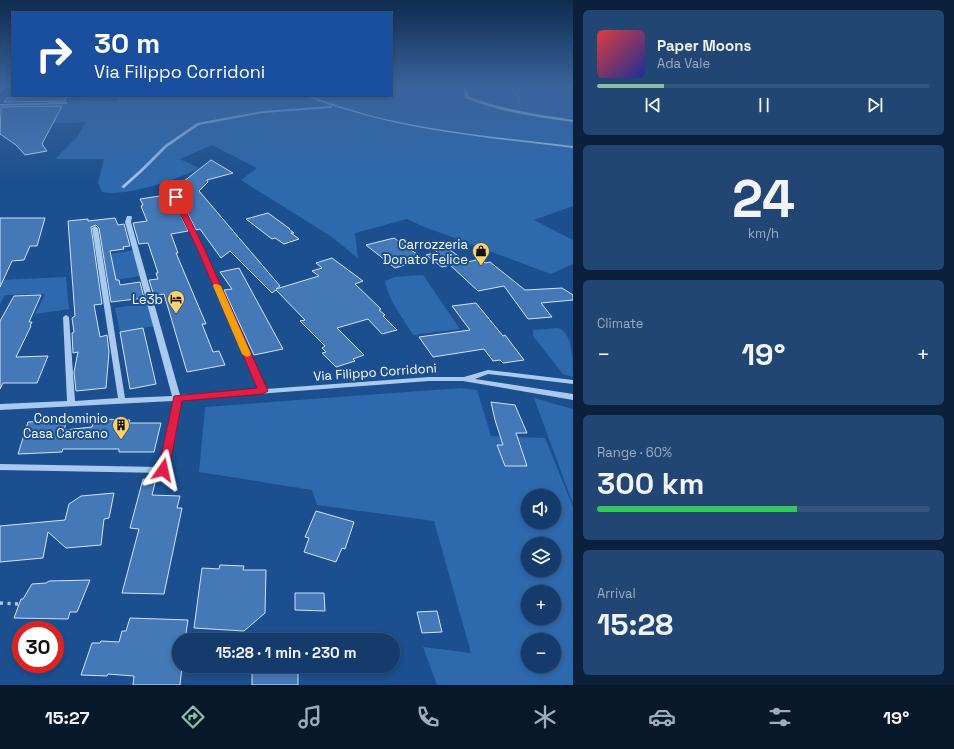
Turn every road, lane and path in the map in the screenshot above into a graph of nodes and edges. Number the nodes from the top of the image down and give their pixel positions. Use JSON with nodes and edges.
{"nodes":[{"id":1,"x":550,"y":118,"type":"edge"},
{"id":2,"x":573,"y":121,"type":"edge"},
{"id":3,"x":176,"y":197,"type":"dead end"},
{"id":4,"x":130,"y":217,"type":"dead end"},
{"id":5,"x":95,"y":228,"type":"dead end"},
{"id":6,"x":66,"y":317,"type":"dead end"},
{"id":7,"x":463,"y":379,"type":"junction"},
{"id":8,"x":573,"y":382,"type":"edge"},
{"id":9,"x":263,"y":391,"type":"junction"},
{"id":10,"x":573,"y":397,"type":"edge"},
{"id":11,"x":177,"y":398,"type":"junction"},
{"id":12,"x":122,"y":401,"type":"junction"},
{"id":13,"x":70,"y":404,"type":"junction"},
{"id":14,"x":0,"y":407,"type":"edge"},
{"id":15,"x":0,"y":467,"type":"edge"},
{"id":16,"x":0,"y":603,"type":"edge"},
{"id":17,"x":20,"y":604,"type":"dead end"}],
"edges":[{"from":1,"to":2,"type":"street"},
{"from":3,"to":9,"type":"street"},
{"from":4,"to":11,"type":"street"},
{"from":5,"to":12,"type":"street"},
{"from":6,"to":13,"type":"street"},
{"from":7,"to":8,"type":"street"},
{"from":7,"to":9,"type":"street","name":"Via Filippo Corridoni"},
{"from":7,"to":10,"type":"street","name":"Via Filippo Corridoni"},
{"from":9,"to":11,"type":"street","name":"Via Filippo Corridoni"},
{"from":11,"to":12,"type":"street","name":"Via Filippo Corridoni"},
{"from":11,"to":15,"type":"street"},
{"from":12,"to":13,"type":"street","name":"Via Filippo Corridoni"},
{"from":13,"to":14,"type":"street","name":"Via Filippo Corridoni"},
{"from":16,"to":17,"type":"path"}]}
